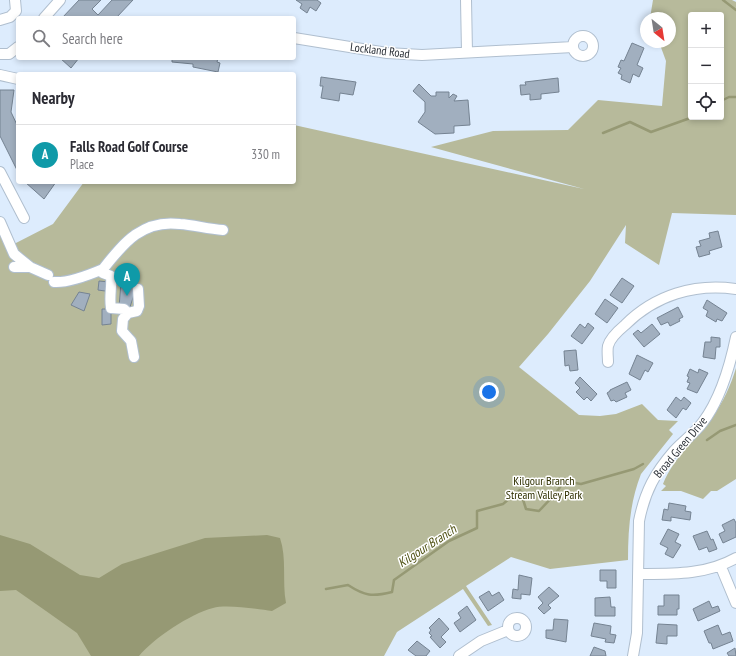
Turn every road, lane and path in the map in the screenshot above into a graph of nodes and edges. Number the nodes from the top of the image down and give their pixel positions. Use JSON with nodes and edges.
{"nodes":[{"id":1,"x":15,"y":0,"type":"edge"},
{"id":2,"x":60,"y":0,"type":"edge"},
{"id":3,"x":466,"y":0,"type":"edge"},
{"id":4,"x":46,"y":16,"type":"edge"},
{"id":5,"x":0,"y":20,"type":"edge"},
{"id":6,"x":296,"y":38,"type":"edge"},
{"id":7,"x":573,"y":47,"type":"dead end"},
{"id":8,"x":16,"y":49,"type":"edge"},
{"id":9,"x":467,"y":52,"type":"junction"},
{"id":10,"x":0,"y":54,"type":"edge"},
{"id":11,"x":0,"y":75,"type":"edge"},
{"id":12,"x":16,"y":79,"type":"edge"},
{"id":13,"x":0,"y":172,"type":"edge"},
{"id":14,"x":24,"y":218,"type":"dead end"},
{"id":15,"x":0,"y":222,"type":"edge"},
{"id":16,"x":223,"y":230,"type":"dead end"},
{"id":17,"x":30,"y":267,"type":"junction"},
{"id":18,"x":14,"y":268,"type":"dead end"},
{"id":19,"x":103,"y":269,"type":"junction"},
{"id":20,"x":138,"y":289,"type":"dead end"},
{"id":21,"x":736,"y":289,"type":"edge"},
{"id":22,"x":128,"y":313,"type":"junction"},
{"id":23,"x":736,"y":337,"type":"edge"},
{"id":24,"x":134,"y":357,"type":"dead end"},
{"id":25,"x":608,"y":362,"type":"dead end"},
{"id":26,"x":736,"y":558,"type":"edge"},
{"id":27,"x":721,"y":567,"type":"junction"},
{"id":28,"x":639,"y":574,"type":"junction"},
{"id":29,"x":736,"y":603,"type":"edge"},
{"id":30,"x":508,"y":630,"type":"dead end"},
{"id":31,"x":459,"y":656,"type":"edge"},
{"id":32,"x":633,"y":656,"type":"edge"}],
"edges":[{"from":1,"to":5,"type":"street"},
{"from":2,"to":4,"type":"street"},
{"from":3,"to":9,"type":"street"},
{"from":6,"to":9,"type":"street","name":"Lockland Road"},
{"from":7,"to":9,"type":"street","name":"Lockland Road"},
{"from":8,"to":10,"type":"street"},
{"from":11,"to":12,"type":"street"},
{"from":13,"to":14,"type":"street"},
{"from":15,"to":17,"type":"street"},
{"from":16,"to":19,"type":"street"},
{"from":17,"to":18,"type":"street"},
{"from":17,"to":19,"type":"street"},
{"from":19,"to":22,"type":"street"},
{"from":20,"to":22,"type":"street"},
{"from":21,"to":25,"type":"street"},
{"from":22,"to":24,"type":"street"},
{"from":23,"to":28,"type":"street","name":"Broad Green Drive"},
{"from":26,"to":27,"type":"street"},
{"from":27,"to":28,"type":"street"},
{"from":27,"to":29,"type":"street"},
{"from":28,"to":32,"type":"street","name":"Broad Green Drive"},
{"from":30,"to":31,"type":"street"}]}
